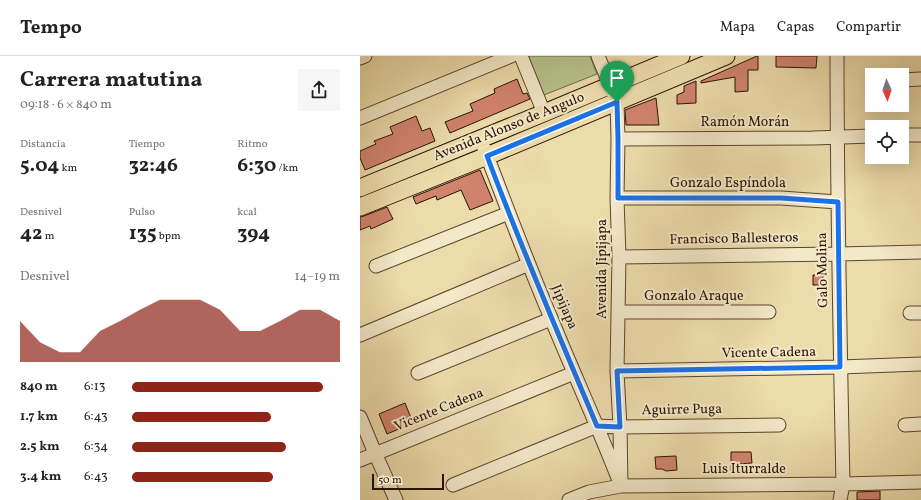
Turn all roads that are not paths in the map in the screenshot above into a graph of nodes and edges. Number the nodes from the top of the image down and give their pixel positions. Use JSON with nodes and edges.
{"nodes":[{"id":1,"x":365,"y":56,"type":"edge"},
{"id":2,"x":511,"y":56,"type":"edge"},
{"id":3,"x":521,"y":56,"type":"edge"},
{"id":4,"x":598,"y":56,"type":"edge"},
{"id":5,"x":681,"y":56,"type":"edge"},
{"id":6,"x":726,"y":56,"type":"edge"},
{"id":7,"x":837,"y":56,"type":"edge"},
{"id":8,"x":360,"y":58,"type":"edge"},
{"id":9,"x":921,"y":79,"type":"edge"},
{"id":10,"x":909,"y":80,"type":"edge"},
{"id":11,"x":610,"y":85,"type":"junction"},
{"id":12,"x":617,"y":102,"type":"junction"},
{"id":13,"x":544,"y":113,"type":"junction"},
{"id":14,"x":360,"y":118,"type":"edge"},
{"id":15,"x":909,"y":135,"type":"edge"},
{"id":16,"x":921,"y":135,"type":"edge"},
{"id":17,"x":865,"y":136,"type":"edge"},
{"id":18,"x":837,"y":137,"type":"junction"},
{"id":19,"x":480,"y":139,"type":"junction"},
{"id":20,"x":618,"y":139,"type":"junction"},
{"id":21,"x":487,"y":156,"type":"junction"},
{"id":22,"x":360,"y":188,"type":"edge"},
{"id":23,"x":618,"y":198,"type":"junction"},
{"id":24,"x":838,"y":202,"type":"junction"},
{"id":25,"x":360,"y":207,"type":"edge"},
{"id":26,"x":509,"y":213,"type":"junction"},
{"id":27,"x":921,"y":252,"type":"edge"},
{"id":28,"x":839,"y":254,"type":"junction"},
{"id":29,"x":619,"y":257,"type":"junction"},
{"id":30,"x":529,"y":264,"type":"junction"},
{"id":31,"x":376,"y":266,"type":"dead end"},
{"id":32,"x":618,"y":312,"type":"junction"},
{"id":33,"x":769,"y":312,"type":"dead end"},
{"id":34,"x":551,"y":319,"type":"junction"},
{"id":35,"x":360,"y":334,"type":"edge"},
{"id":36,"x":921,"y":364,"type":"edge"},
{"id":37,"x":840,"y":367,"type":"junction"},
{"id":38,"x":617,"y":371,"type":"junction"},
{"id":39,"x":418,"y":373,"type":"dead end"},
{"id":40,"x":574,"y":373,"type":"junction"},
{"id":41,"x":360,"y":417,"type":"edge"},
{"id":42,"x":921,"y":424,"type":"edge"},
{"id":43,"x":779,"y":425,"type":"dead end"},
{"id":44,"x":905,"y":425,"type":"dead end"},
{"id":45,"x":597,"y":426,"type":"junction"},
{"id":46,"x":620,"y":427,"type":"junction"},
{"id":47,"x":375,"y":453,"type":"junction"},
{"id":48,"x":360,"y":460,"type":"edge"},
{"id":49,"x":921,"y":482,"type":"edge"},
{"id":50,"x":844,"y":484,"type":"junction"},
{"id":51,"x":453,"y":485,"type":"dead end"},
{"id":52,"x":621,"y":486,"type":"junction"},
{"id":53,"x":396,"y":500,"type":"edge"},
{"id":54,"x":568,"y":500,"type":"edge"},
{"id":55,"x":840,"y":500,"type":"edge"}],
"edges":[{"from":1,"to":8,"type":"street"},
{"from":2,"to":14,"type":"street"},
{"from":3,"to":13,"type":"street"},
{"from":4,"to":11,"type":"street","name":"Avenida Jipijapa"},
{"from":5,"to":11,"type":"main road","name":"Avenida Alonso de Angulo"},
{"from":6,"to":12,"type":"main road","name":"Avenida Alonso de Angulo"},
{"from":7,"to":18,"type":"street","name":"Galo Molina"},
{"from":9,"to":10,"type":"street"},
{"from":11,"to":12,"type":"street","name":"Avenida Jipijapa"},
{"from":11,"to":13,"type":"main road","name":"Avenida Alonso de Angulo"},
{"from":12,"to":20,"type":"street","name":"Avenida Jipijapa"},
{"from":12,"to":21,"type":"main road","name":"Avenida Alonso de Angulo"},
{"from":13,"to":19,"type":"main road","name":"Avenida Alonso de Angulo"},
{"from":15,"to":16,"type":"street"},
{"from":17,"to":18,"type":"street","name":"Ramón Morán"},
{"from":18,"to":20,"type":"street","name":"Ramón Morán"},
{"from":18,"to":24,"type":"street","name":"Galo Molina"},
{"from":19,"to":21,"type":"street","name":"Jipijapa"},
{"from":19,"to":22,"type":"main road","name":"Avenida Alonso de Angulo"},
{"from":20,"to":23,"type":"street","name":"Avenida Jipijapa"},
{"from":21,"to":25,"type":"main road","name":"Avenida Alonso de Angulo"},
{"from":21,"to":26,"type":"street","name":"Jipijapa"},
{"from":23,"to":24,"type":"street","name":"Gonzalo Espíndola"},
{"from":23,"to":29,"type":"street","name":"Avenida Jipijapa"},
{"from":24,"to":28,"type":"street","name":"Galo Molina"},
{"from":26,"to":30,"type":"street","name":"Jipijapa"},
{"from":26,"to":31,"type":"street"},
{"from":27,"to":28,"type":"street","name":"Francisco Ballesteros"},
{"from":28,"to":29,"type":"street","name":"Francisco Ballesteros"},
{"from":28,"to":37,"type":"street","name":"Galo Molina"},
{"from":29,"to":32,"type":"street","name":"Avenida Jipijapa"},
{"from":30,"to":34,"type":"street","name":"Jipijapa"},
{"from":30,"to":35,"type":"street"},
{"from":32,"to":33,"type":"street","name":"Gonzalo Araque"},
{"from":32,"to":38,"type":"street","name":"Avenida Jipijapa"},
{"from":34,"to":39,"type":"street"},
{"from":34,"to":40,"type":"street","name":"Jipijapa"},
{"from":36,"to":37,"type":"street","name":"Vicente Cadena"},
{"from":37,"to":38,"type":"street","name":"Vicente Cadena"},
{"from":37,"to":50,"type":"street","name":"Galo Molina"},
{"from":38,"to":46,"type":"street","name":"Avenida Jipijapa"},
{"from":40,"to":45,"type":"street","name":"Jipijapa"},
{"from":40,"to":47,"type":"street","name":"Vicente Cadena"},
{"from":41,"to":47,"type":"street"},
{"from":42,"to":44,"type":"street"},
{"from":43,"to":46,"type":"street","name":"Aguirre Puga"},
{"from":45,"to":46,"type":"street","name":"Aguirre Puga"},
{"from":45,"to":51,"type":"street","name":"Aguirre Puga"},
{"from":45,"to":52,"type":"street","name":"Jipijapa"},
{"from":46,"to":52,"type":"street","name":"Avenida Jipijapa"},
{"from":47,"to":48,"type":"street","name":"Vicente Cadena"},
{"from":47,"to":53,"type":"street"},
{"from":49,"to":50,"type":"street","name":"Luis Iturralde"},
{"from":50,"to":52,"type":"street","name":"Luis Iturralde"},
{"from":50,"to":55,"type":"street","name":"Galo Molina"},
{"from":52,"to":54,"type":"street","name":"Luis Iturralde"}]}
